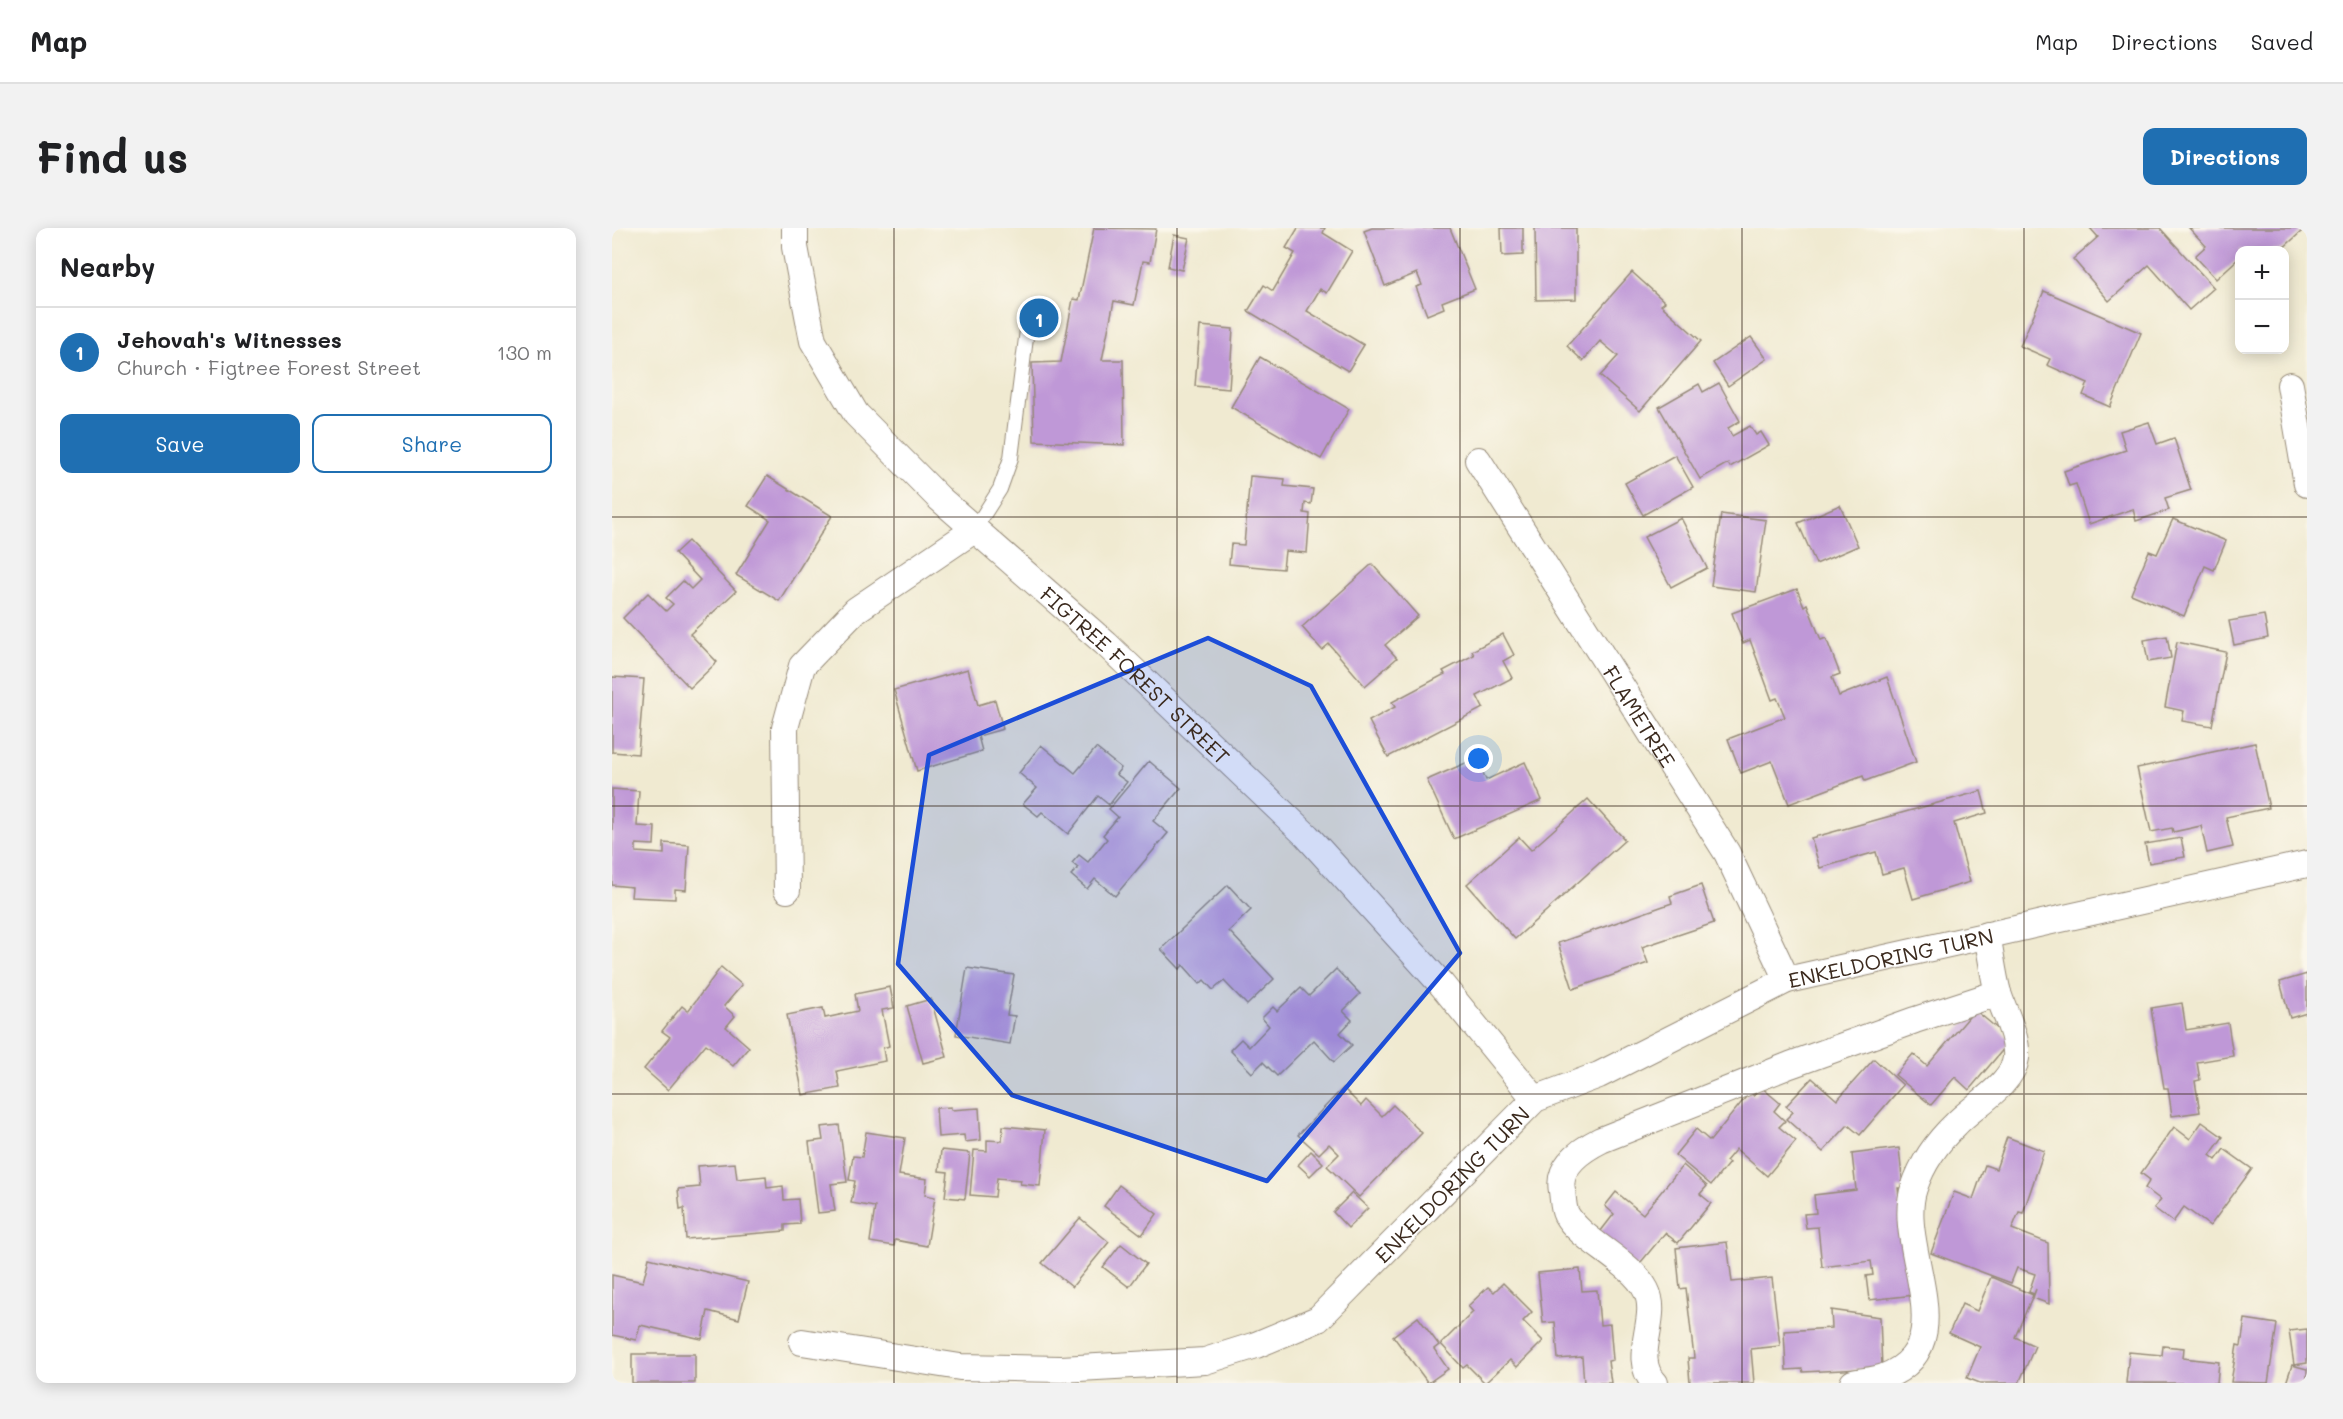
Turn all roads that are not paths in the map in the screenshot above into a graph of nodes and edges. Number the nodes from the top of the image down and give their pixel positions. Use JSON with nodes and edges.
{"nodes":[{"id":1,"x":795,"y":228,"type":"edge"},
{"id":2,"x":1028,"y":322,"type":"dead end"},
{"id":3,"x":2290,"y":386,"type":"dead end"},
{"id":4,"x":1478,"y":460,"type":"dead end"},
{"id":5,"x":2307,"y":484,"type":"edge"},
{"id":6,"x":974,"y":530,"type":"junction"},
{"id":7,"x":2307,"y":864,"type":"edge"},
{"id":8,"x":787,"y":890,"type":"dead end"},
{"id":9,"x":1987,"y":935,"type":"junction"},
{"id":10,"x":1787,"y":980,"type":"junction"},
{"id":11,"x":1998,"y":993,"type":"junction"},
{"id":12,"x":1534,"y":1099,"type":"junction"},
{"id":13,"x":802,"y":1342,"type":"dead end"},
{"id":14,"x":1655,"y":1383,"type":"edge"},
{"id":15,"x":1853,"y":1383,"type":"edge"}],
"edges":[{"from":1,"to":6,"type":"street","name":"FIGTREE FOREST STREET"},
{"from":2,"to":6,"type":"lane"},
{"from":3,"to":5,"type":"street"},
{"from":4,"to":10,"type":"street","name":"FLAMETREE"},
{"from":6,"to":8,"type":"street"},
{"from":6,"to":12,"type":"street","name":"FIGTREE FOREST STREET"},
{"from":7,"to":9,"type":"street","name":"ENKELDORING TURN"},
{"from":9,"to":10,"type":"street","name":"ENKELDORING TURN"},
{"from":9,"to":11,"type":"street"},
{"from":10,"to":12,"type":"street","name":"ENKELDORING TURN"},
{"from":11,"to":14,"type":"street"},
{"from":11,"to":15,"type":"street"},
{"from":12,"to":13,"type":"street","name":"ENKELDORING TURN"}]}
